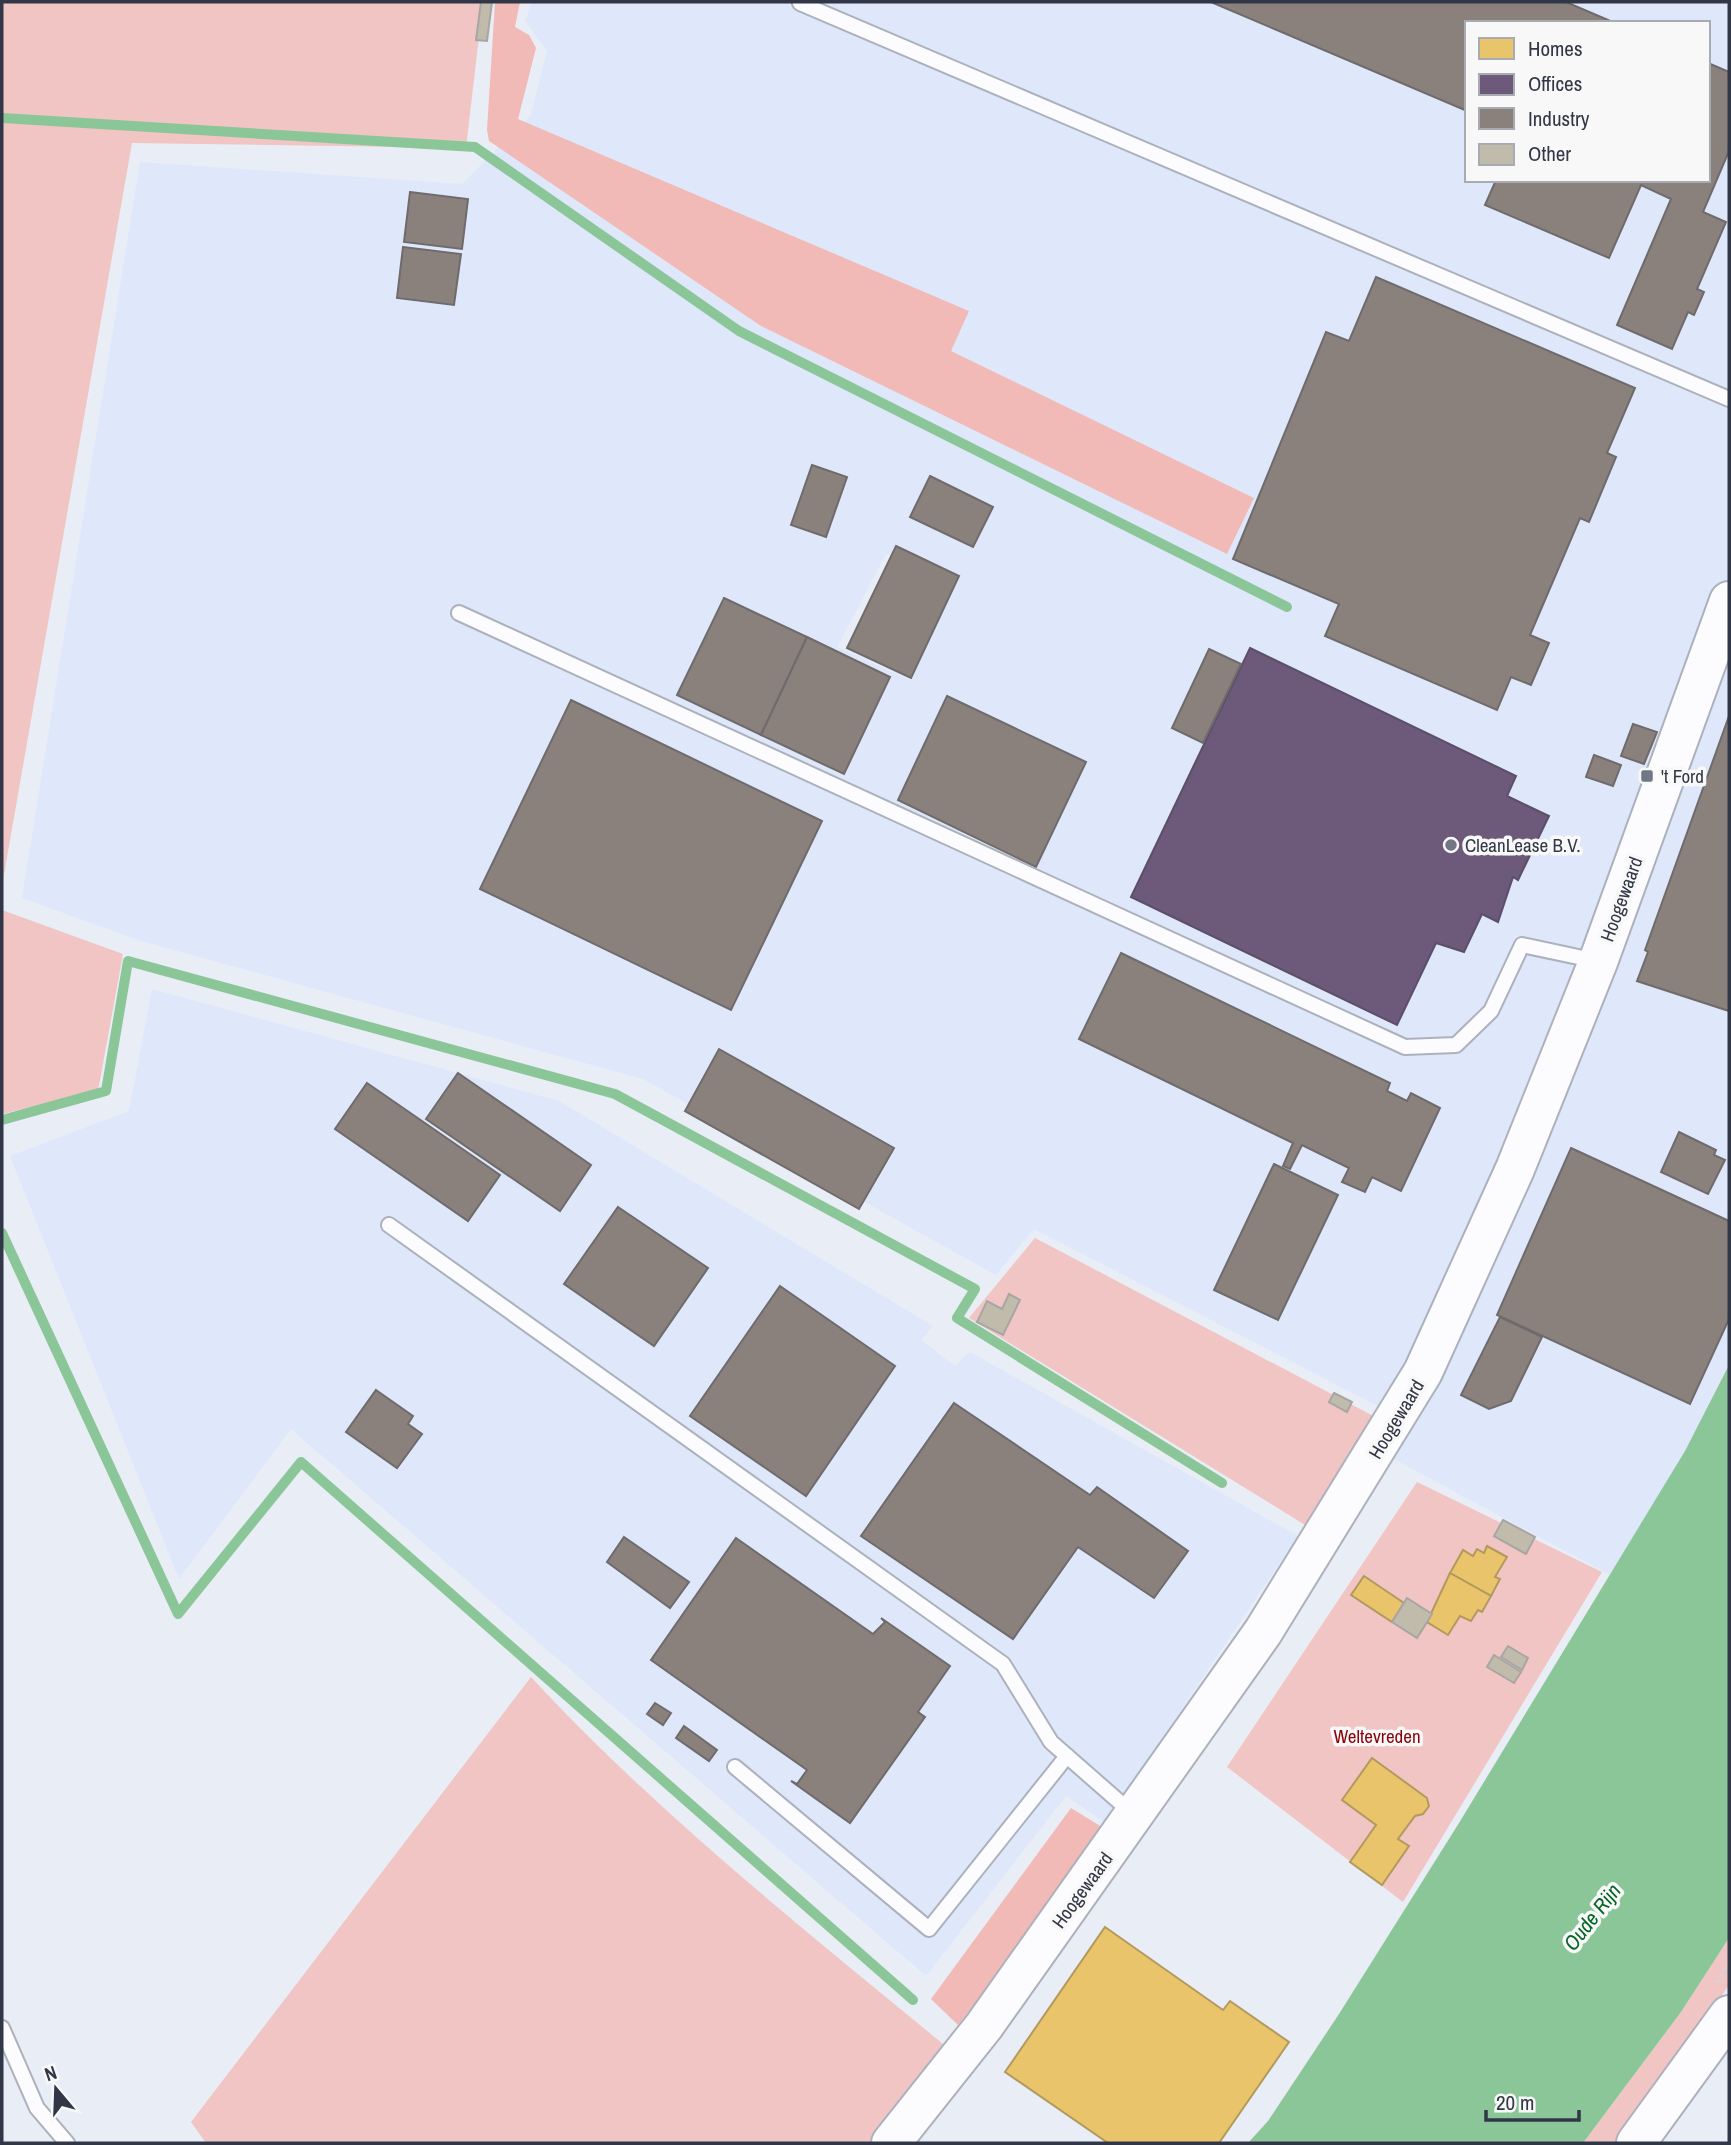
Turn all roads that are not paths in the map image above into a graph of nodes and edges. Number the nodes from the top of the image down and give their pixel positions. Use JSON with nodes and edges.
{"nodes":[{"id":1,"x":800,"y":4,"type":"dead end"},
{"id":2,"x":1729,"y":399,"type":"edge"},
{"id":3,"x":1729,"y":601,"type":"edge"},
{"id":4,"x":459,"y":613,"type":"dead end"},
{"id":5,"x":1598,"y":962,"type":"junction"},
{"id":6,"x":389,"y":1225,"type":"dead end"},
{"id":7,"x":1067,"y":1756,"type":"junction"},
{"id":8,"x":735,"y":1768,"type":"dead end"},
{"id":9,"x":1136,"y":1816,"type":"junction"},
{"id":10,"x":1729,"y":2015,"type":"edge"},
{"id":11,"x":2,"y":2028,"type":"edge"},
{"id":12,"x":66,"y":2143,"type":"edge"},
{"id":13,"x":891,"y":2143,"type":"edge"},
{"id":14,"x":1636,"y":2143,"type":"edge"}],
"edges":[{"from":1,"to":2,"type":"lane"},
{"from":3,"to":5,"type":"street","name":"Hoogewaard"},
{"from":4,"to":5,"type":"lane"},
{"from":5,"to":9,"type":"street","name":"Hoogewaard"},
{"from":6,"to":7,"type":"lane"},
{"from":7,"to":8,"type":"lane"},
{"from":7,"to":9,"type":"lane"},
{"from":9,"to":13,"type":"street","name":"Hoogewaard"},
{"from":10,"to":14,"type":"street"},
{"from":11,"to":12,"type":"lane"}]}
